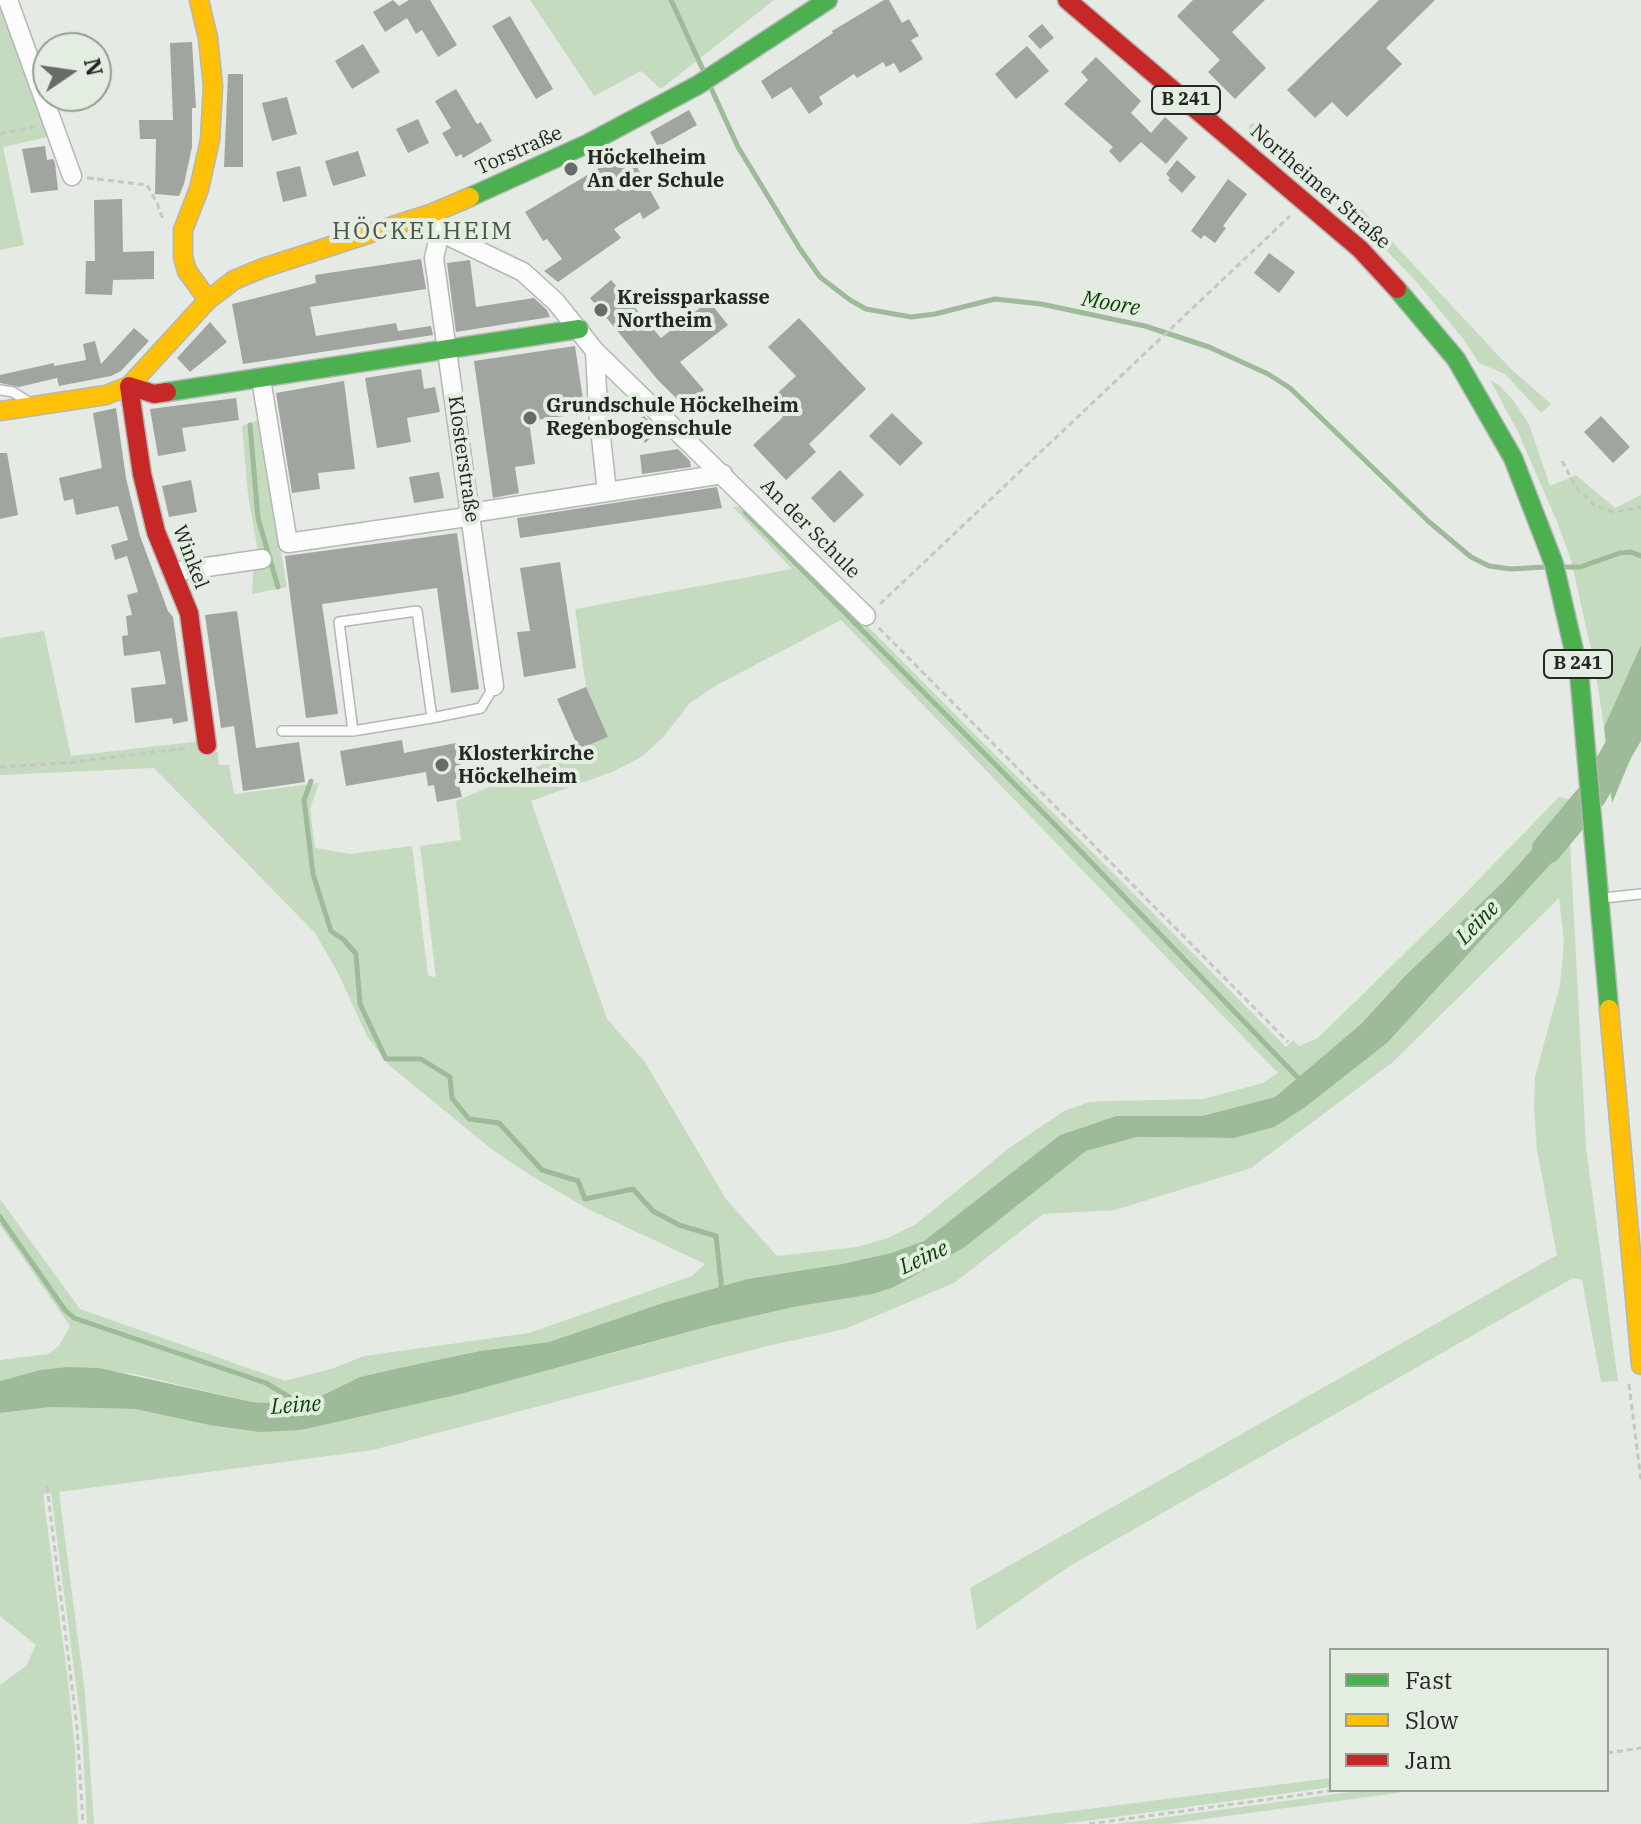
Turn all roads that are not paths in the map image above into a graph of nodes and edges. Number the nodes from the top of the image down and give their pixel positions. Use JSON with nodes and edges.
{"nodes":[{"id":1,"x":8,"y":0,"type":"edge"},
{"id":2,"x":199,"y":0,"type":"edge"},
{"id":3,"x":828,"y":0,"type":"edge"},
{"id":4,"x":1067,"y":0,"type":"edge"},
{"id":5,"x":72,"y":176,"type":"road end"},
{"id":6,"x":433,"y":213,"type":"junction"},
{"id":7,"x":440,"y":232,"type":"junction"},
{"id":8,"x":208,"y":300,"type":"junction"},
{"id":9,"x":579,"y":329,"type":"junction"},
{"id":10,"x":447,"y":351,"type":"junction"},
{"id":11,"x":595,"y":351,"type":"junction"},
{"id":12,"x":261,"y":379,"type":"junction"},
{"id":13,"x":129,"y":386,"type":"junction"},
{"id":14,"x":0,"y":390,"type":"edge"},
{"id":15,"x":37,"y":407,"type":"junction"},
{"id":16,"x":0,"y":411,"type":"edge"},
{"id":17,"x":723,"y":474,"type":"junction"},
{"id":18,"x":607,"y":492,"type":"junction"},
{"id":19,"x":471,"y":513,"type":"junction"},
{"id":20,"x":262,"y":559,"type":"dead end"},
{"id":21,"x":172,"y":572,"type":"junction"},
{"id":22,"x":866,"y":616,"type":"road end"},
{"id":23,"x":494,"y":686,"type":"joint"},
{"id":24,"x":432,"y":718,"type":"junction"},
{"id":25,"x":282,"y":731,"type":"dead end"},
{"id":26,"x":353,"y":731,"type":"junction"},
{"id":27,"x":207,"y":745,"type":"road end"},
{"id":28,"x":1641,"y":894,"type":"edge"},
{"id":29,"x":1599,"y":899,"type":"junction"},
{"id":30,"x":1641,"y":1365,"type":"edge"}],
"edges":[{"from":1,"to":5,"type":"street"},
{"from":2,"to":8,"type":"street"},
{"from":3,"to":6,"type":"street","name":"Torstraße"},
{"from":4,"to":29,"type":"street","name":"Northeimer Straße","number":"B 241"},
{"from":6,"to":7,"type":"street"},
{"from":6,"to":8,"type":"street","name":"Torstraße"},
{"from":7,"to":9,"type":"street","name":"An der Schule"},
{"from":7,"to":10,"type":"street","name":"Klosterstraße"},
{"from":8,"to":13,"type":"street","name":"Torstraße"},
{"from":9,"to":10,"type":"street"},
{"from":9,"to":11,"type":"street","name":"An der Schule"},
{"from":10,"to":12,"type":"street"},
{"from":10,"to":19,"type":"street","name":"Klosterstraße"},
{"from":11,"to":17,"type":"street","name":"An der Schule"},
{"from":11,"to":18,"type":"street"},
{"from":12,"to":13,"type":"street"},
{"from":12,"to":19,"type":"street"},
{"from":13,"to":15,"type":"street"},
{"from":13,"to":21,"type":"street","name":"Winkel"},
{"from":14,"to":15,"type":"lane"},
{"from":15,"to":16,"type":"street"},
{"from":17,"to":18,"type":"street"},
{"from":17,"to":22,"type":"street","name":"An der Schule"},
{"from":18,"to":19,"type":"street"},
{"from":19,"to":23,"type":"street","name":"Klosterstraße"},
{"from":20,"to":21,"type":"street"},
{"from":21,"to":27,"type":"street","name":"Winkel"},
{"from":23,"to":24,"type":"lane"},
{"from":24,"to":26,"type":"lane"},
{"from":24,"to":26,"type":"lane"},
{"from":25,"to":26,"type":"lane"},
{"from":28,"to":29,"type":"lane"},
{"from":29,"to":30,"type":"street","number":"B 241"}]}
